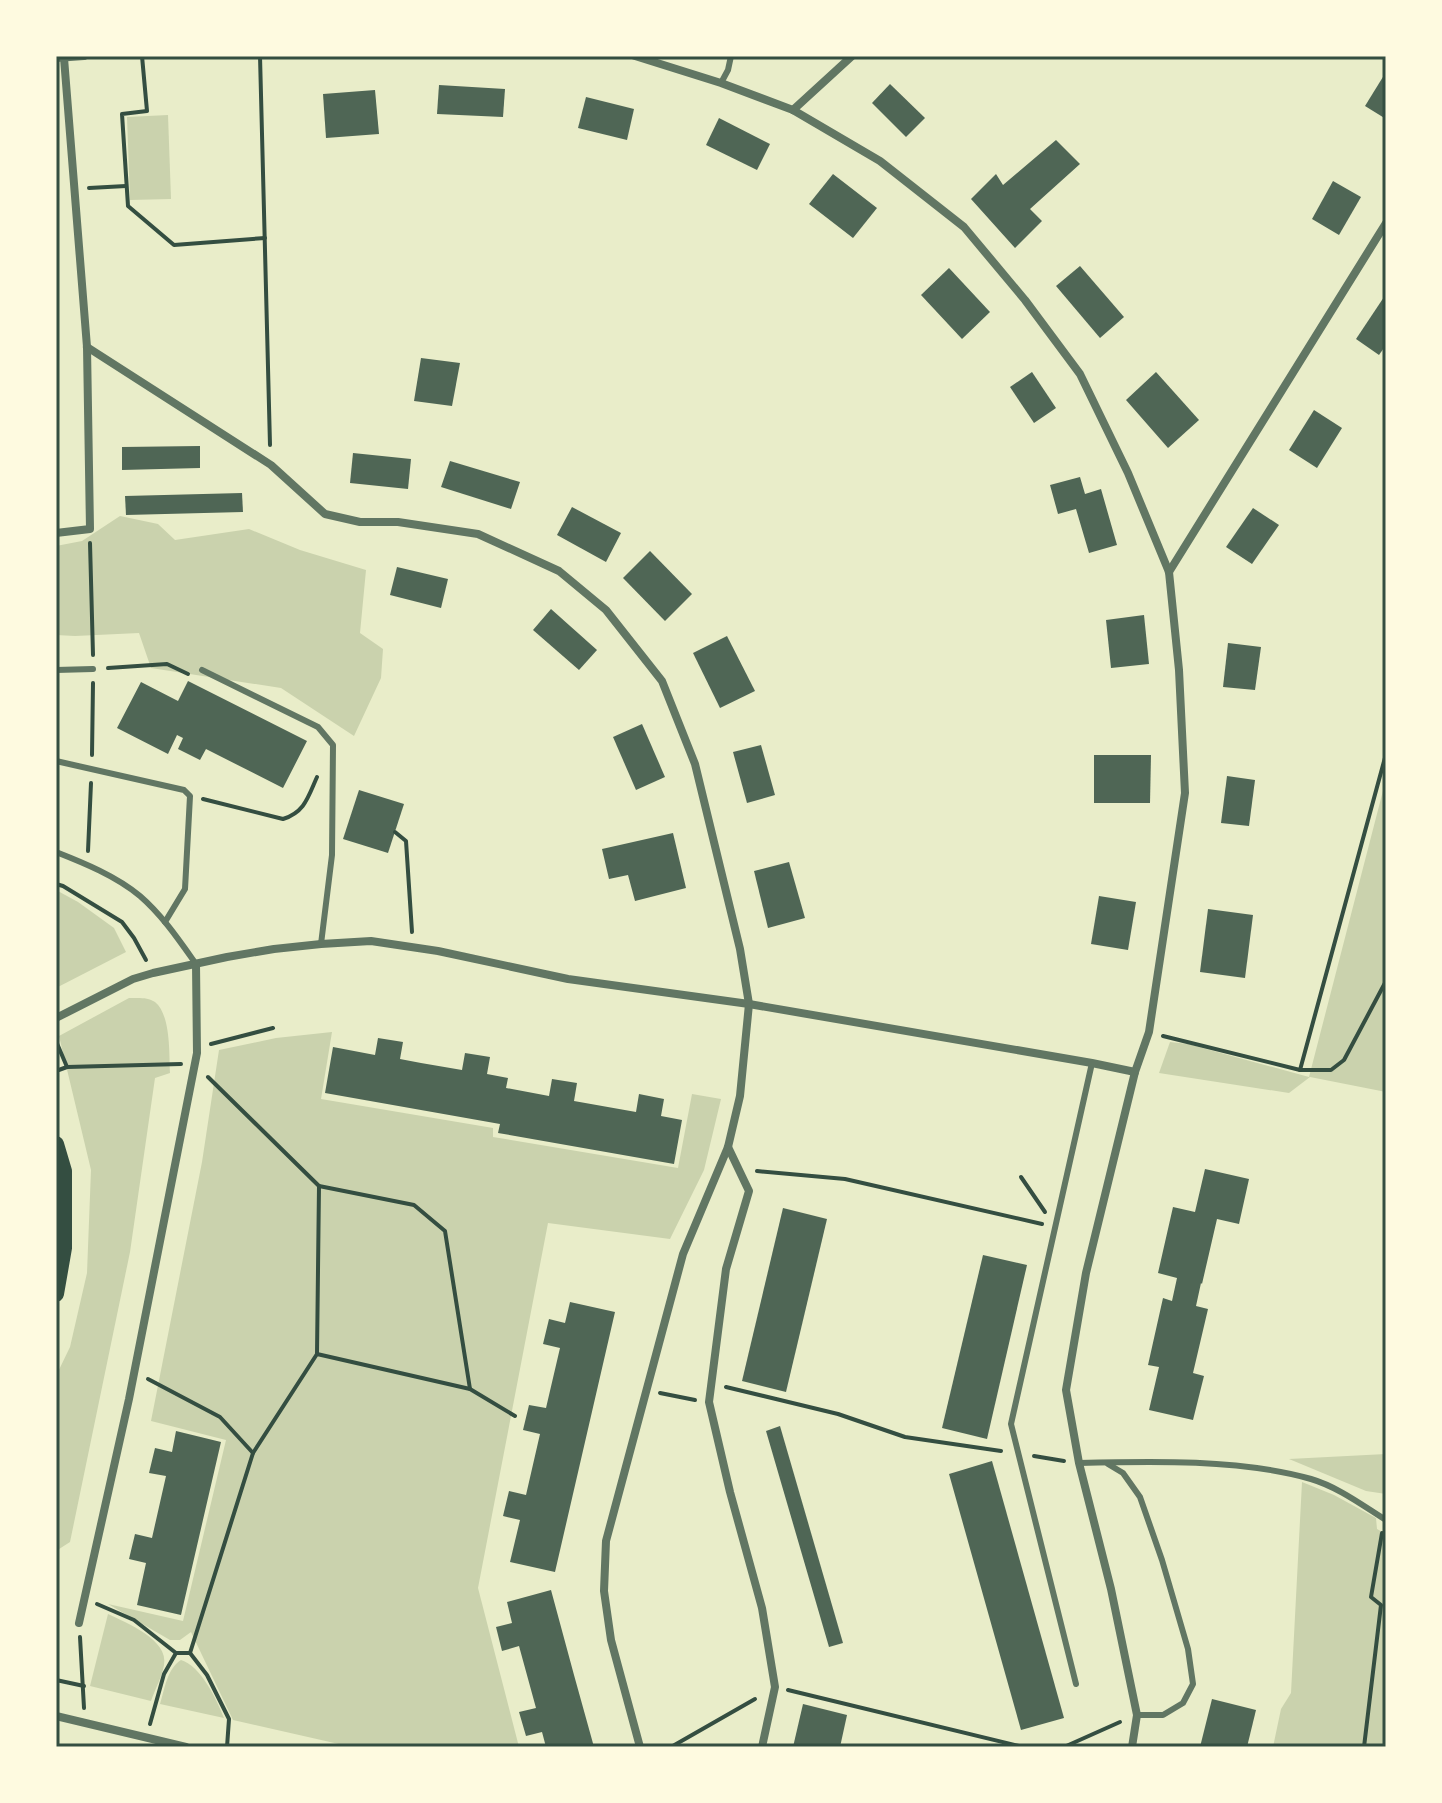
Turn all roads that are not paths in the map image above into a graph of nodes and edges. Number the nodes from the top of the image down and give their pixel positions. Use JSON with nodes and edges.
{"nodes":[{"id":1,"x":84,"y":56,"type":"edge"},
{"id":2,"x":635,"y":56,"type":"edge"},
{"id":3,"x":731,"y":56,"type":"edge"},
{"id":4,"x":852,"y":56,"type":"edge"},
{"id":5,"x":60,"y":58,"type":"edge"},
{"id":6,"x":721,"y":83,"type":"junction"},
{"id":7,"x":793,"y":110,"type":"junction"},
{"id":8,"x":1386,"y":223,"type":"edge"},
{"id":9,"x":87,"y":347,"type":"junction"},
{"id":10,"x":56,"y":533,"type":"edge"},
{"id":11,"x":1169,"y":572,"type":"junction"},
{"id":12,"x":93,"y":669,"type":"road end"},
{"id":13,"x":56,"y":670,"type":"edge"},
{"id":14,"x":202,"y":670,"type":"dead end"},
{"id":15,"x":56,"y":761,"type":"edge"},
{"id":16,"x":56,"y":852,"type":"edge"},
{"id":17,"x":165,"y":922,"type":"junction"},
{"id":18,"x":321,"y":944,"type":"junction"},
{"id":19,"x":196,"y":964,"type":"junction"},
{"id":20,"x":749,"y":1004,"type":"junction"},
{"id":21,"x":56,"y":1018,"type":"edge"},
{"id":22,"x":1092,"y":1063,"type":"junction"},
{"id":23,"x":1135,"y":1072,"type":"junction"},
{"id":24,"x":56,"y":1144,"type":"edge"},
{"id":25,"x":728,"y":1147,"type":"junction"},
{"id":26,"x":56,"y":1294,"type":"edge"},
{"id":27,"x":1105,"y":1462,"type":"junction"},
{"id":28,"x":1079,"y":1463,"type":"junction"},
{"id":29,"x":1385,"y":1519,"type":"edge"},
{"id":30,"x":79,"y":1623,"type":"road end"},
{"id":31,"x":1076,"y":1684,"type":"dead end"},
{"id":32,"x":1137,"y":1715,"type":"junction"},
{"id":33,"x":56,"y":1716,"type":"edge"},
{"id":34,"x":186,"y":1747,"type":"edge"},
{"id":35,"x":640,"y":1747,"type":"edge"},
{"id":36,"x":762,"y":1747,"type":"edge"},
{"id":37,"x":1132,"y":1747,"type":"edge"}],
"edges":[{"from":1,"to":5,"type":"street"},
{"from":2,"to":6,"type":"street"},
{"from":3,"to":6,"type":"lane"},
{"from":4,"to":7,"type":"street"},
{"from":5,"to":9,"type":"street"},
{"from":6,"to":7,"type":"street"},
{"from":7,"to":11,"type":"street"},
{"from":8,"to":11,"type":"street"},
{"from":9,"to":10,"type":"street"},
{"from":9,"to":20,"type":"street"},
{"from":11,"to":23,"type":"street"},
{"from":12,"to":13,"type":"lane"},
{"from":14,"to":18,"type":"lane"},
{"from":15,"to":17,"type":"lane"},
{"from":16,"to":17,"type":"lane"},
{"from":17,"to":19,"type":"lane"},
{"from":18,"to":19,"type":"street"},
{"from":18,"to":20,"type":"street"},
{"from":19,"to":21,"type":"street"},
{"from":19,"to":30,"type":"street"},
{"from":20,"to":22,"type":"street"},
{"from":20,"to":25,"type":"street"},
{"from":22,"to":23,"type":"street"},
{"from":22,"to":31,"type":"lane"},
{"from":23,"to":28,"type":"street"},
{"from":24,"to":26,"type":"main road"},
{"from":25,"to":35,"type":"street"},
{"from":25,"to":36,"type":"street"},
{"from":27,"to":28,"type":"lane"},
{"from":27,"to":29,"type":"lane"},
{"from":27,"to":32,"type":"lane"},
{"from":28,"to":32,"type":"street"},
{"from":32,"to":37,"type":"street"},
{"from":33,"to":34,"type":"street"}]}
